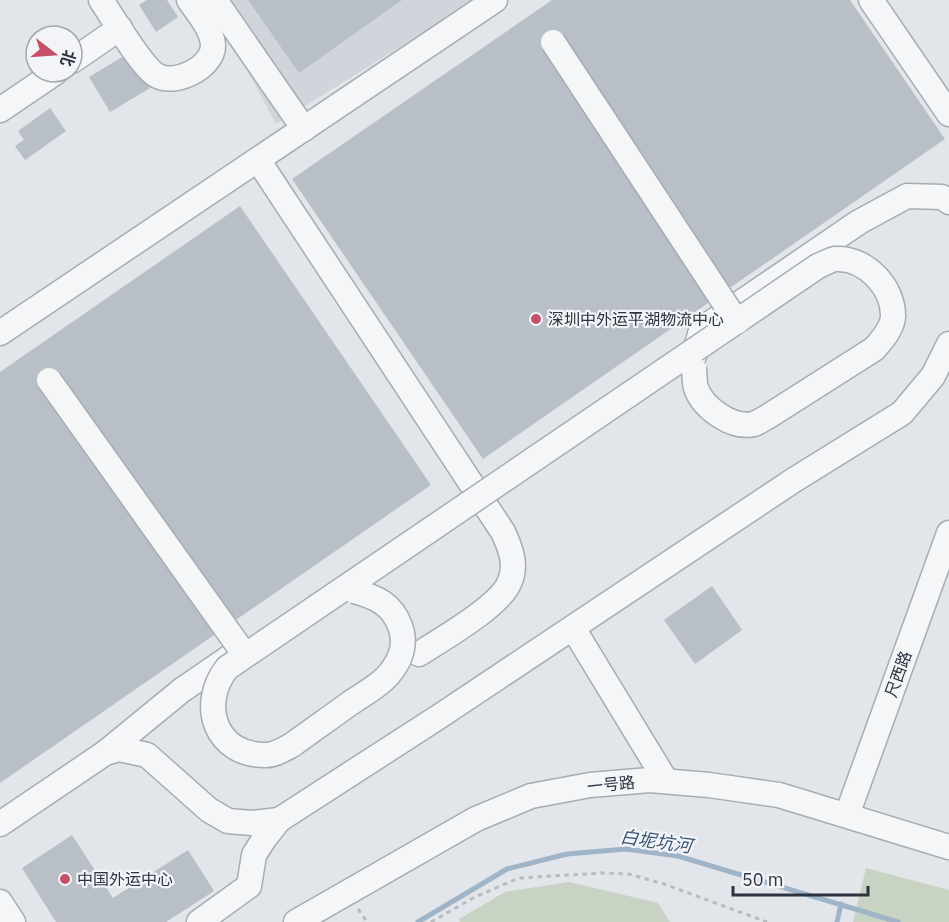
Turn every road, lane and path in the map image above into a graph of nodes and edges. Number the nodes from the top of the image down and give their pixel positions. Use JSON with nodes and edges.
{"nodes":[{"id":1,"x":101,"y":0,"type":"edge"},
{"id":2,"x":189,"y":0,"type":"edge"},
{"id":3,"x":215,"y":0,"type":"edge"},
{"id":4,"x":495,"y":0,"type":"edge"},
{"id":5,"x":871,"y":0,"type":"edge"},
{"id":6,"x":120,"y":28,"type":"junction"},
{"id":7,"x":553,"y":42,"type":"dead end"},
{"id":8,"x":84,"y":53,"type":"edge"},
{"id":9,"x":38,"y":84,"type":"edge"},
{"id":10,"x":0,"y":110,"type":"edge"},
{"id":11,"x":949,"y":114,"type":"edge"},
{"id":12,"x":304,"y":129,"type":"junction"},
{"id":13,"x":258,"y":160,"type":"junction"},
{"id":14,"x":949,"y":201,"type":"edge"},
{"id":15,"x":737,"y":322,"type":"junction"},
{"id":16,"x":0,"y":333,"type":"edge"},
{"id":17,"x":949,"y":344,"type":"edge"},
{"id":18,"x":49,"y":380,"type":"dead end"},
{"id":19,"x":949,"y":533,"type":"edge"},
{"id":20,"x":573,"y":628,"type":"junction"},
{"id":21,"x":419,"y":654,"type":"dead end"},
{"id":22,"x":245,"y":655,"type":"junction"},
{"id":23,"x":105,"y":753,"type":"junction"},
{"id":24,"x":666,"y":781,"type":"junction"},
{"id":25,"x":847,"y":815,"type":"junction"},
{"id":26,"x":279,"y":820,"type":"junction"},
{"id":27,"x":0,"y":824,"type":"edge"},
{"id":28,"x":949,"y":847,"type":"edge"},
{"id":29,"x":0,"y":902,"type":"edge"},
{"id":30,"x":13,"y":922,"type":"edge"},
{"id":31,"x":199,"y":922,"type":"edge"},
{"id":32,"x":297,"y":922,"type":"edge"},
{"id":33,"x":431,"y":922,"type":"edge"},
{"id":34,"x":767,"y":922,"type":"edge"}],
"edges":[{"from":1,"to":6,"type":"street"},
{"from":2,"to":6,"type":"street"},
{"from":3,"to":12,"type":"street"},
{"from":4,"to":12,"type":"street"},
{"from":5,"to":11,"type":"street"},
{"from":6,"to":8,"type":"street"},
{"from":7,"to":15,"type":"street","bridge":true},
{"from":9,"to":10,"type":"street"},
{"from":12,"to":13,"type":"street"},
{"from":13,"to":16,"type":"street"},
{"from":13,"to":21,"type":"street"},
{"from":14,"to":15,"type":"street","bridge":true},
{"from":15,"to":22,"type":"street","bridge":true},
{"from":17,"to":20,"type":"street"},
{"from":18,"to":22,"type":"street","bridge":true},
{"from":19,"to":25,"type":"street","name":"尺西路"},
{"from":20,"to":24,"type":"street"},
{"from":20,"to":26,"type":"street"},
{"from":22,"to":23,"type":"street","bridge":true},
{"from":23,"to":26,"type":"street"},
{"from":23,"to":27,"type":"street"},
{"from":24,"to":25,"type":"street","name":"一号路"},
{"from":24,"to":32,"type":"street","name":"一号路"},
{"from":25,"to":28,"type":"street","name":"一号路"},
{"from":26,"to":31,"type":"street"},
{"from":29,"to":30,"type":"street"},
{"from":33,"to":34,"type":"path"}]}
